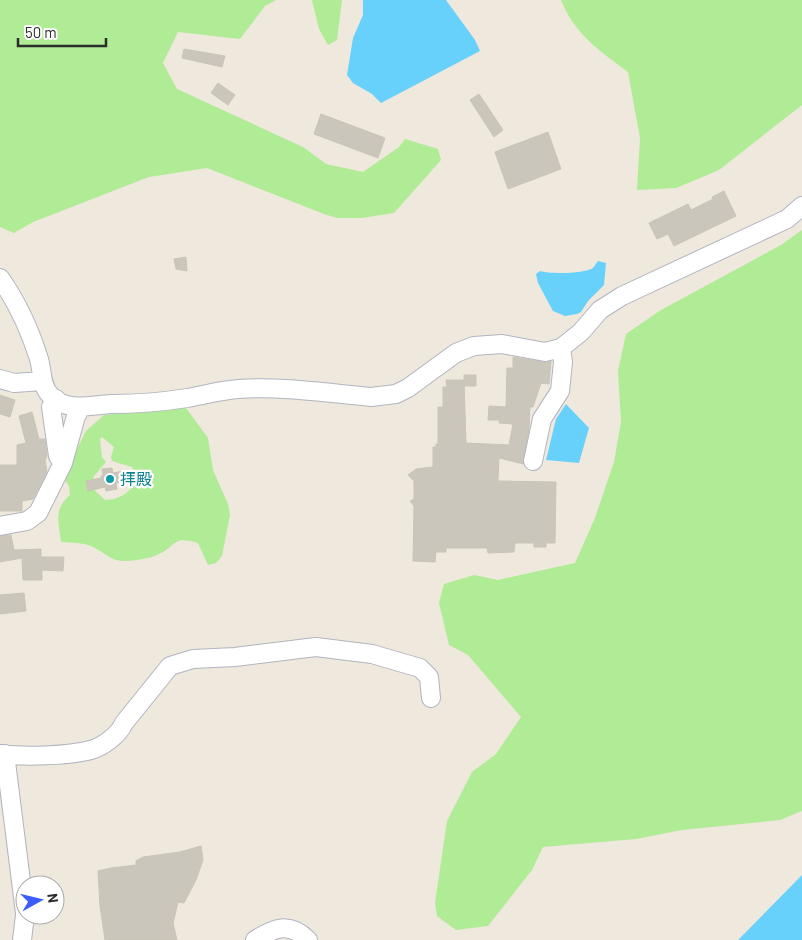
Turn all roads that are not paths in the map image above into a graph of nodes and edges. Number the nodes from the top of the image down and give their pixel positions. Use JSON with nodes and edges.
{"nodes":[{"id":1,"x":802,"y":206,"type":"edge"},
{"id":2,"x":0,"y":278,"type":"edge"},
{"id":3,"x":561,"y":348,"type":"junction"},
{"id":4,"x":0,"y":379,"type":"edge"},
{"id":5,"x":42,"y":381,"type":"junction"},
{"id":6,"x":56,"y":399,"type":"junction"},
{"id":7,"x":81,"y":408,"type":"junction"},
{"id":8,"x":533,"y":461,"type":"dead end"},
{"id":9,"x":63,"y":463,"type":"junction"},
{"id":10,"x":0,"y":526,"type":"edge"},
{"id":11,"x":431,"y":698,"type":"dead end"},
{"id":12,"x":2,"y":754,"type":"edge"},
{"id":13,"x":19,"y":875,"type":"edge"},
{"id":14,"x":24,"y":925,"type":"edge"},
{"id":15,"x":22,"y":940,"type":"edge"},
{"id":16,"x":255,"y":940,"type":"edge"},
{"id":17,"x":308,"y":940,"type":"edge"}],
"edges":[{"from":1,"to":3,"type":"street"},
{"from":2,"to":5,"type":"street"},
{"from":3,"to":7,"type":"street"},
{"from":3,"to":8,"type":"street"},
{"from":4,"to":5,"type":"street"},
{"from":5,"to":6,"type":"street"},
{"from":6,"to":7,"type":"street"},
{"from":6,"to":9,"type":"street"},
{"from":7,"to":9,"type":"street"},
{"from":9,"to":10,"type":"street"},
{"from":11,"to":12,"type":"street"},
{"from":12,"to":13,"type":"street"},
{"from":14,"to":15,"type":"street"},
{"from":16,"to":17,"type":"street"}]}
